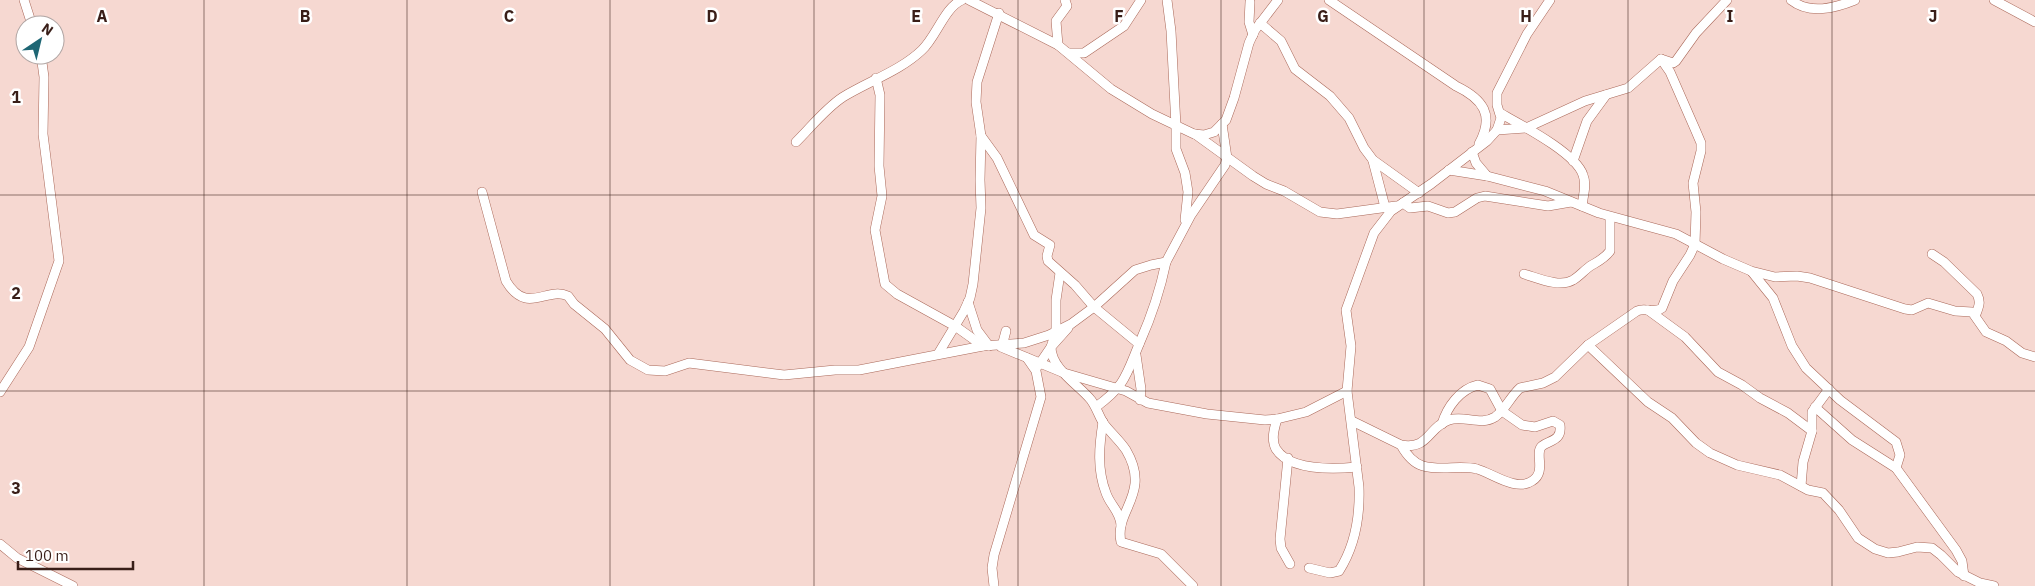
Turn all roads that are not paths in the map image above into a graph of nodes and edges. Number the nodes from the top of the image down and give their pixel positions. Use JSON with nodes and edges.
{"nodes":[{"id":1,"x":24,"y":0,"type":"edge"},
{"id":2,"x":962,"y":0,"type":"edge"},
{"id":3,"x":969,"y":0,"type":"edge"},
{"id":4,"x":996,"y":0,"type":"edge"},
{"id":5,"x":1065,"y":0,"type":"edge"},
{"id":6,"x":1140,"y":0,"type":"edge"},
{"id":7,"x":1167,"y":0,"type":"edge"},
{"id":8,"x":1278,"y":0,"type":"edge"},
{"id":9,"x":1329,"y":0,"type":"edge"},
{"id":10,"x":1550,"y":0,"type":"edge"},
{"id":11,"x":1727,"y":0,"type":"edge"},
{"id":12,"x":1791,"y":0,"type":"edge"},
{"id":13,"x":1855,"y":0,"type":"edge"},
{"id":14,"x":1994,"y":0,"type":"edge"},
{"id":15,"x":1249,"y":1,"type":"edge"},
{"id":16,"x":995,"y":12,"type":"junction"},
{"id":17,"x":29,"y":15,"type":"edge"},
{"id":18,"x":1261,"y":22,"type":"junction"},
{"id":19,"x":2035,"y":22,"type":"edge"},
{"id":20,"x":1253,"y":35,"type":"junction"},
{"id":21,"x":1058,"y":45,"type":"junction"},
{"id":22,"x":1069,"y":53,"type":"junction"},
{"id":23,"x":1661,"y":59,"type":"junction"},
{"id":24,"x":42,"y":65,"type":"edge"},
{"id":25,"x":876,"y":78,"type":"junction"},
{"id":26,"x":1606,"y":95,"type":"junction"},
{"id":27,"x":1500,"y":113,"type":"junction"},
{"id":28,"x":1222,"y":124,"type":"junction"},
{"id":29,"x":1176,"y":126,"type":"junction"},
{"id":30,"x":1526,"y":128,"type":"junction"},
{"id":31,"x":1497,"y":130,"type":"junction"},
{"id":32,"x":1194,"y":134,"type":"junction"},
{"id":33,"x":981,"y":136,"type":"junction"},
{"id":34,"x":796,"y":142,"type":"dead end"},
{"id":35,"x":1475,"y":149,"type":"junction"},
{"id":36,"x":1227,"y":158,"type":"junction"},
{"id":37,"x":1373,"y":160,"type":"junction"},
{"id":38,"x":1573,"y":161,"type":"junction"},
{"id":39,"x":1449,"y":170,"type":"junction"},
{"id":40,"x":1487,"y":176,"type":"junction"},
{"id":41,"x":482,"y":192,"type":"dead end"},
{"id":42,"x":1418,"y":193,"type":"junction"},
{"id":43,"x":1571,"y":202,"type":"junction"},
{"id":44,"x":1400,"y":205,"type":"junction"},
{"id":45,"x":1582,"y":206,"type":"junction"},
{"id":46,"x":1385,"y":207,"type":"junction"},
{"id":47,"x":1610,"y":217,"type":"junction"},
{"id":48,"x":1184,"y":228,"type":"junction"},
{"id":49,"x":1695,"y":244,"type":"junction"},
{"id":50,"x":1932,"y":254,"type":"dead end"},
{"id":51,"x":1166,"y":262,"type":"junction"},
{"id":52,"x":1751,"y":271,"type":"junction"},
{"id":53,"x":1060,"y":273,"type":"junction"},
{"id":54,"x":1524,"y":274,"type":"dead end"},
{"id":55,"x":968,"y":302,"type":"junction"},
{"id":56,"x":1094,"y":307,"type":"junction"},
{"id":57,"x":1663,"y":307,"type":"junction"},
{"id":58,"x":1646,"y":309,"type":"junction"},
{"id":59,"x":1976,"y":314,"type":"junction"},
{"id":60,"x":1666,"y":323,"type":"junction"},
{"id":61,"x":1071,"y":324,"type":"junction"},
{"id":62,"x":954,"y":326,"type":"junction"},
{"id":63,"x":1006,"y":332,"type":"dead end"},
{"id":64,"x":1056,"y":332,"type":"junction"},
{"id":65,"x":1136,"y":342,"type":"junction"},
{"id":66,"x":1588,"y":345,"type":"junction"},
{"id":67,"x":993,"y":346,"type":"junction"},
{"id":68,"x":1051,"y":347,"type":"junction"},
{"id":69,"x":938,"y":354,"type":"junction"},
{"id":70,"x":1136,"y":355,"type":"junction"},
{"id":71,"x":2035,"y":357,"type":"edge"},
{"id":72,"x":1038,"y":367,"type":"junction"},
{"id":73,"x":1064,"y":373,"type":"junction"},
{"id":74,"x":1117,"y":389,"type":"junction"},
{"id":75,"x":1829,"y":389,"type":"junction"},
{"id":76,"x":1347,"y":391,"type":"junction"},
{"id":77,"x":0,"y":392,"type":"edge"},
{"id":78,"x":1140,"y":400,"type":"junction"},
{"id":79,"x":1096,"y":407,"type":"junction"},
{"id":80,"x":1815,"y":407,"type":"junction"},
{"id":81,"x":1502,"y":411,"type":"junction"},
{"id":82,"x":1276,"y":419,"type":"junction"},
{"id":83,"x":1352,"y":421,"type":"junction"},
{"id":84,"x":1103,"y":422,"type":"junction"},
{"id":85,"x":1442,"y":424,"type":"junction"},
{"id":86,"x":1812,"y":431,"type":"junction"},
{"id":87,"x":1401,"y":445,"type":"junction"},
{"id":88,"x":1288,"y":458,"type":"junction"},
{"id":89,"x":1357,"y":467,"type":"junction"},
{"id":90,"x":1896,"y":468,"type":"junction"},
{"id":91,"x":1801,"y":486,"type":"junction"},
{"id":92,"x":1121,"y":528,"type":"junction"},
{"id":93,"x":0,"y":544,"type":"edge"},
{"id":94,"x":1290,"y":564,"type":"dead end"},
{"id":95,"x":1309,"y":568,"type":"dead end"},
{"id":96,"x":1964,"y":576,"type":"junction"},
{"id":97,"x":73,"y":586,"type":"edge"},
{"id":98,"x":994,"y":586,"type":"edge"},
{"id":99,"x":1193,"y":586,"type":"edge"},
{"id":100,"x":1994,"y":586,"type":"edge"}],
"edges":[{"from":1,"to":17,"type":"street"},
{"from":2,"to":25,"type":"street"},
{"from":3,"to":16,"type":"street"},
{"from":4,"to":16,"type":"street"},
{"from":5,"to":21,"type":"street"},
{"from":6,"to":22,"type":"street"},
{"from":7,"to":29,"type":"street"},
{"from":8,"to":18,"type":"street"},
{"from":9,"to":35,"type":"street"},
{"from":10,"to":27,"type":"street"},
{"from":11,"to":23,"type":"street"},
{"from":12,"to":13,"type":"street"},
{"from":14,"to":19,"type":"street"},
{"from":15,"to":18,"type":"street"},
{"from":15,"to":20,"type":"street"},
{"from":16,"to":21,"type":"street"},
{"from":16,"to":33,"type":"street"},
{"from":18,"to":20,"type":"street"},
{"from":18,"to":37,"type":"street"},
{"from":20,"to":28,"type":"street"},
{"from":21,"to":22,"type":"street"},
{"from":22,"to":29,"type":"street"},
{"from":23,"to":26,"type":"street"},
{"from":23,"to":49,"type":"street"},
{"from":24,"to":77,"type":"street"},
{"from":25,"to":34,"type":"street"},
{"from":25,"to":62,"type":"street"},
{"from":26,"to":30,"type":"street"},
{"from":26,"to":38,"type":"street"},
{"from":27,"to":30,"type":"street"},
{"from":27,"to":31,"type":"street"},
{"from":28,"to":32,"type":"street"},
{"from":28,"to":36,"type":"street"},
{"from":29,"to":32,"type":"street"},
{"from":29,"to":48,"type":"street"},
{"from":30,"to":31,"type":"street"},
{"from":30,"to":38,"type":"street"},
{"from":31,"to":35,"type":"street"},
{"from":32,"to":36,"type":"street"},
{"from":33,"to":53,"type":"street"},
{"from":33,"to":55,"type":"street"},
{"from":35,"to":39,"type":"street"},
{"from":35,"to":40,"type":"street"},
{"from":36,"to":46,"type":"street"},
{"from":36,"to":48,"type":"street"},
{"from":37,"to":42,"type":"street"},
{"from":37,"to":46,"type":"street"},
{"from":38,"to":45,"type":"street"},
{"from":39,"to":40,"type":"street"},
{"from":39,"to":42,"type":"street"},
{"from":40,"to":43,"type":"street"},
{"from":41,"to":69,"type":"street"},
{"from":42,"to":44,"type":"street"},
{"from":43,"to":44,"type":"street"},
{"from":43,"to":45,"type":"street"},
{"from":44,"to":46,"type":"street"},
{"from":44,"to":76,"type":"street"},
{"from":45,"to":47,"type":"street"},
{"from":47,"to":49,"type":"street"},
{"from":47,"to":54,"type":"street"},
{"from":48,"to":51,"type":"street"},
{"from":49,"to":52,"type":"street"},
{"from":49,"to":57,"type":"street"},
{"from":50,"to":59,"type":"street"},
{"from":51,"to":56,"type":"street"},
{"from":51,"to":65,"type":"street"},
{"from":52,"to":59,"type":"street"},
{"from":52,"to":75,"type":"street"},
{"from":53,"to":56,"type":"street"},
{"from":53,"to":64,"type":"street"},
{"from":55,"to":62,"type":"street"},
{"from":55,"to":67,"type":"street"},
{"from":56,"to":61,"type":"street"},
{"from":56,"to":65,"type":"street"},
{"from":57,"to":58,"type":"street"},
{"from":57,"to":60,"type":"street"},
{"from":58,"to":60,"type":"street"},
{"from":58,"to":66,"type":"street"},
{"from":59,"to":71,"type":"street"},
{"from":60,"to":86,"type":"street"},
{"from":61,"to":64,"type":"street"},
{"from":61,"to":68,"type":"street"},
{"from":62,"to":67,"type":"street"},
{"from":62,"to":69,"type":"street"},
{"from":63,"to":67,"type":"street"},
{"from":64,"to":67,"type":"street"},
{"from":64,"to":68,"type":"street"},
{"from":65,"to":70,"type":"street"},
{"from":66,"to":81,"type":"street"},
{"from":66,"to":91,"type":"street"},
{"from":67,"to":69,"type":"street"},
{"from":67,"to":72,"type":"street"},
{"from":68,"to":72,"type":"street"},
{"from":68,"to":73,"type":"street"},
{"from":70,"to":74,"type":"street"},
{"from":70,"to":78,"type":"street"},
{"from":72,"to":73,"type":"street"},
{"from":72,"to":98,"type":"street"},
{"from":73,"to":74,"type":"street"},
{"from":73,"to":79,"type":"street"},
{"from":74,"to":78,"type":"street"},
{"from":74,"to":79,"type":"street"},
{"from":75,"to":80,"type":"street"},
{"from":75,"to":90,"type":"street"},
{"from":76,"to":82,"type":"street"},
{"from":76,"to":83,"type":"street"},
{"from":78,"to":82,"type":"street"},
{"from":79,"to":84,"type":"street"},
{"from":80,"to":86,"type":"street"},
{"from":80,"to":90,"type":"street"},
{"from":81,"to":85,"type":"street"},
{"from":81,"to":85,"type":"street"},
{"from":81,"to":87,"type":"street"},
{"from":82,"to":88,"type":"street"},
{"from":83,"to":87,"type":"street"},
{"from":83,"to":89,"type":"street"},
{"from":84,"to":92,"type":"street"},
{"from":84,"to":92,"type":"street"},
{"from":85,"to":87,"type":"street"},
{"from":86,"to":91,"type":"street"},
{"from":88,"to":89,"type":"street"},
{"from":88,"to":94,"type":"street"},
{"from":89,"to":95,"type":"street"},
{"from":90,"to":96,"type":"street"},
{"from":91,"to":96,"type":"street"},
{"from":92,"to":99,"type":"street"},
{"from":93,"to":97,"type":"street"},
{"from":96,"to":100,"type":"street"}]}
